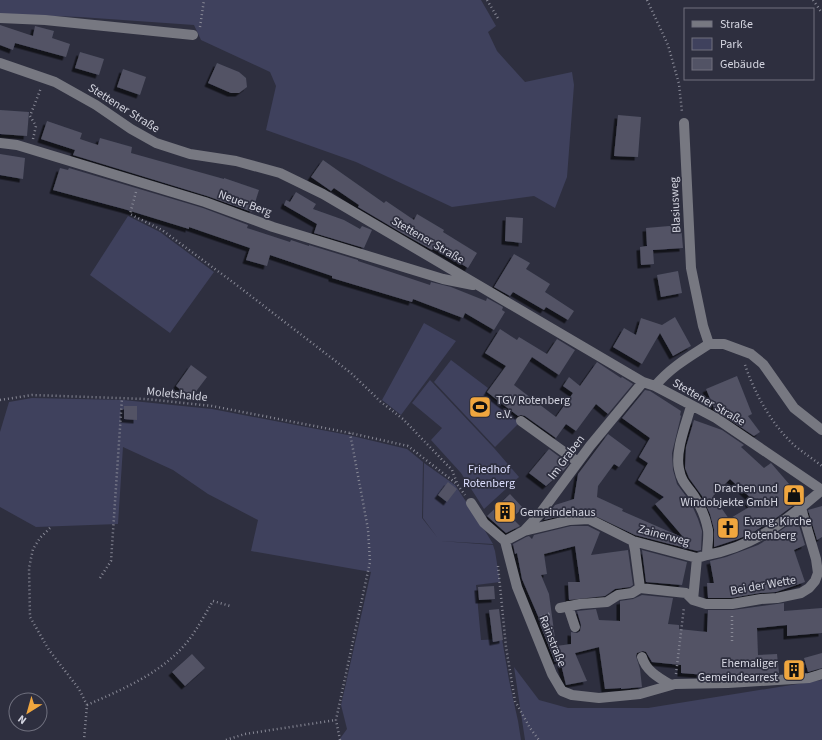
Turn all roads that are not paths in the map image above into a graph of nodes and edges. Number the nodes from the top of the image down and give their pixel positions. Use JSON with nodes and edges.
{"nodes":[{"id":1,"x":0,"y":18,"type":"edge"},
{"id":2,"x":193,"y":35,"type":"road end"},
{"id":3,"x":0,"y":63,"type":"edge"},
{"id":4,"x":684,"y":123,"type":"road end"},
{"id":5,"x":0,"y":143,"type":"edge"},
{"id":6,"x":481,"y":286,"type":"junction"},
{"id":7,"x":709,"y":344,"type":"junction"},
{"id":8,"x":643,"y":382,"type":"junction"},
{"id":9,"x":655,"y":386,"type":"junction"},
{"id":10,"x":691,"y":406,"type":"junction"},
{"id":11,"x":521,"y":421,"type":"dead end"},
{"id":12,"x":822,"y":430,"type":"edge"},
{"id":13,"x":578,"y":462,"type":"junction"},
{"id":14,"x":822,"y":490,"type":"edge"},
{"id":15,"x":471,"y":503,"type":"road end"},
{"id":16,"x":801,"y":508,"type":"junction"},
{"id":17,"x":524,"y":531,"type":"junction"},
{"id":18,"x":505,"y":541,"type":"junction"},
{"id":19,"x":633,"y":541,"type":"junction"},
{"id":20,"x":702,"y":556,"type":"junction"},
{"id":21,"x":640,"y":588,"type":"junction"},
{"id":22,"x":693,"y":600,"type":"junction"},
{"id":23,"x":575,"y":628,"type":"dead end"},
{"id":24,"x":642,"y":657,"type":"dead end"},
{"id":25,"x":822,"y":674,"type":"edge"},
{"id":26,"x":673,"y":685,"type":"junction"}],
"edges":[{"from":1,"to":2,"type":"street"},
{"from":3,"to":6,"type":"street","name":"Stettener Straße"},
{"from":4,"to":7,"type":"street","name":"Blasiusweg"},
{"from":5,"to":6,"type":"street","name":"Neuer Berg"},
{"from":6,"to":8,"type":"street","name":"Stettener Straße"},
{"from":7,"to":9,"type":"street"},
{"from":7,"to":12,"type":"street"},
{"from":8,"to":9,"type":"street","name":"Stettener Straße"},
{"from":8,"to":13,"type":"street","name":"Im Graben"},
{"from":9,"to":10,"type":"street","name":"Stettener Straße"},
{"from":10,"to":14,"type":"street","name":"Stettener Straße"},
{"from":10,"to":20,"type":"street"},
{"from":11,"to":13,"type":"street"},
{"from":13,"to":17,"type":"street","name":"Im Graben"},
{"from":14,"to":16,"type":"street"},
{"from":15,"to":18,"type":"street"},
{"from":16,"to":20,"type":"street"},
{"from":16,"to":22,"type":"street","name":"Bei der Wette"},
{"from":17,"to":18,"type":"street","name":"Im Graben"},
{"from":17,"to":19,"type":"street","name":"Zainerweg"},
{"from":18,"to":26,"type":"street","name":"Rainstraße"},
{"from":19,"to":20,"type":"street","name":"Zainerweg"},
{"from":19,"to":21,"type":"street"},
{"from":20,"to":22,"type":"street"},
{"from":21,"to":22,"type":"street"},
{"from":21,"to":23,"type":"street"},
{"from":24,"to":26,"type":"street"},
{"from":25,"to":26,"type":"street","name":"Rainstraße"}]}
